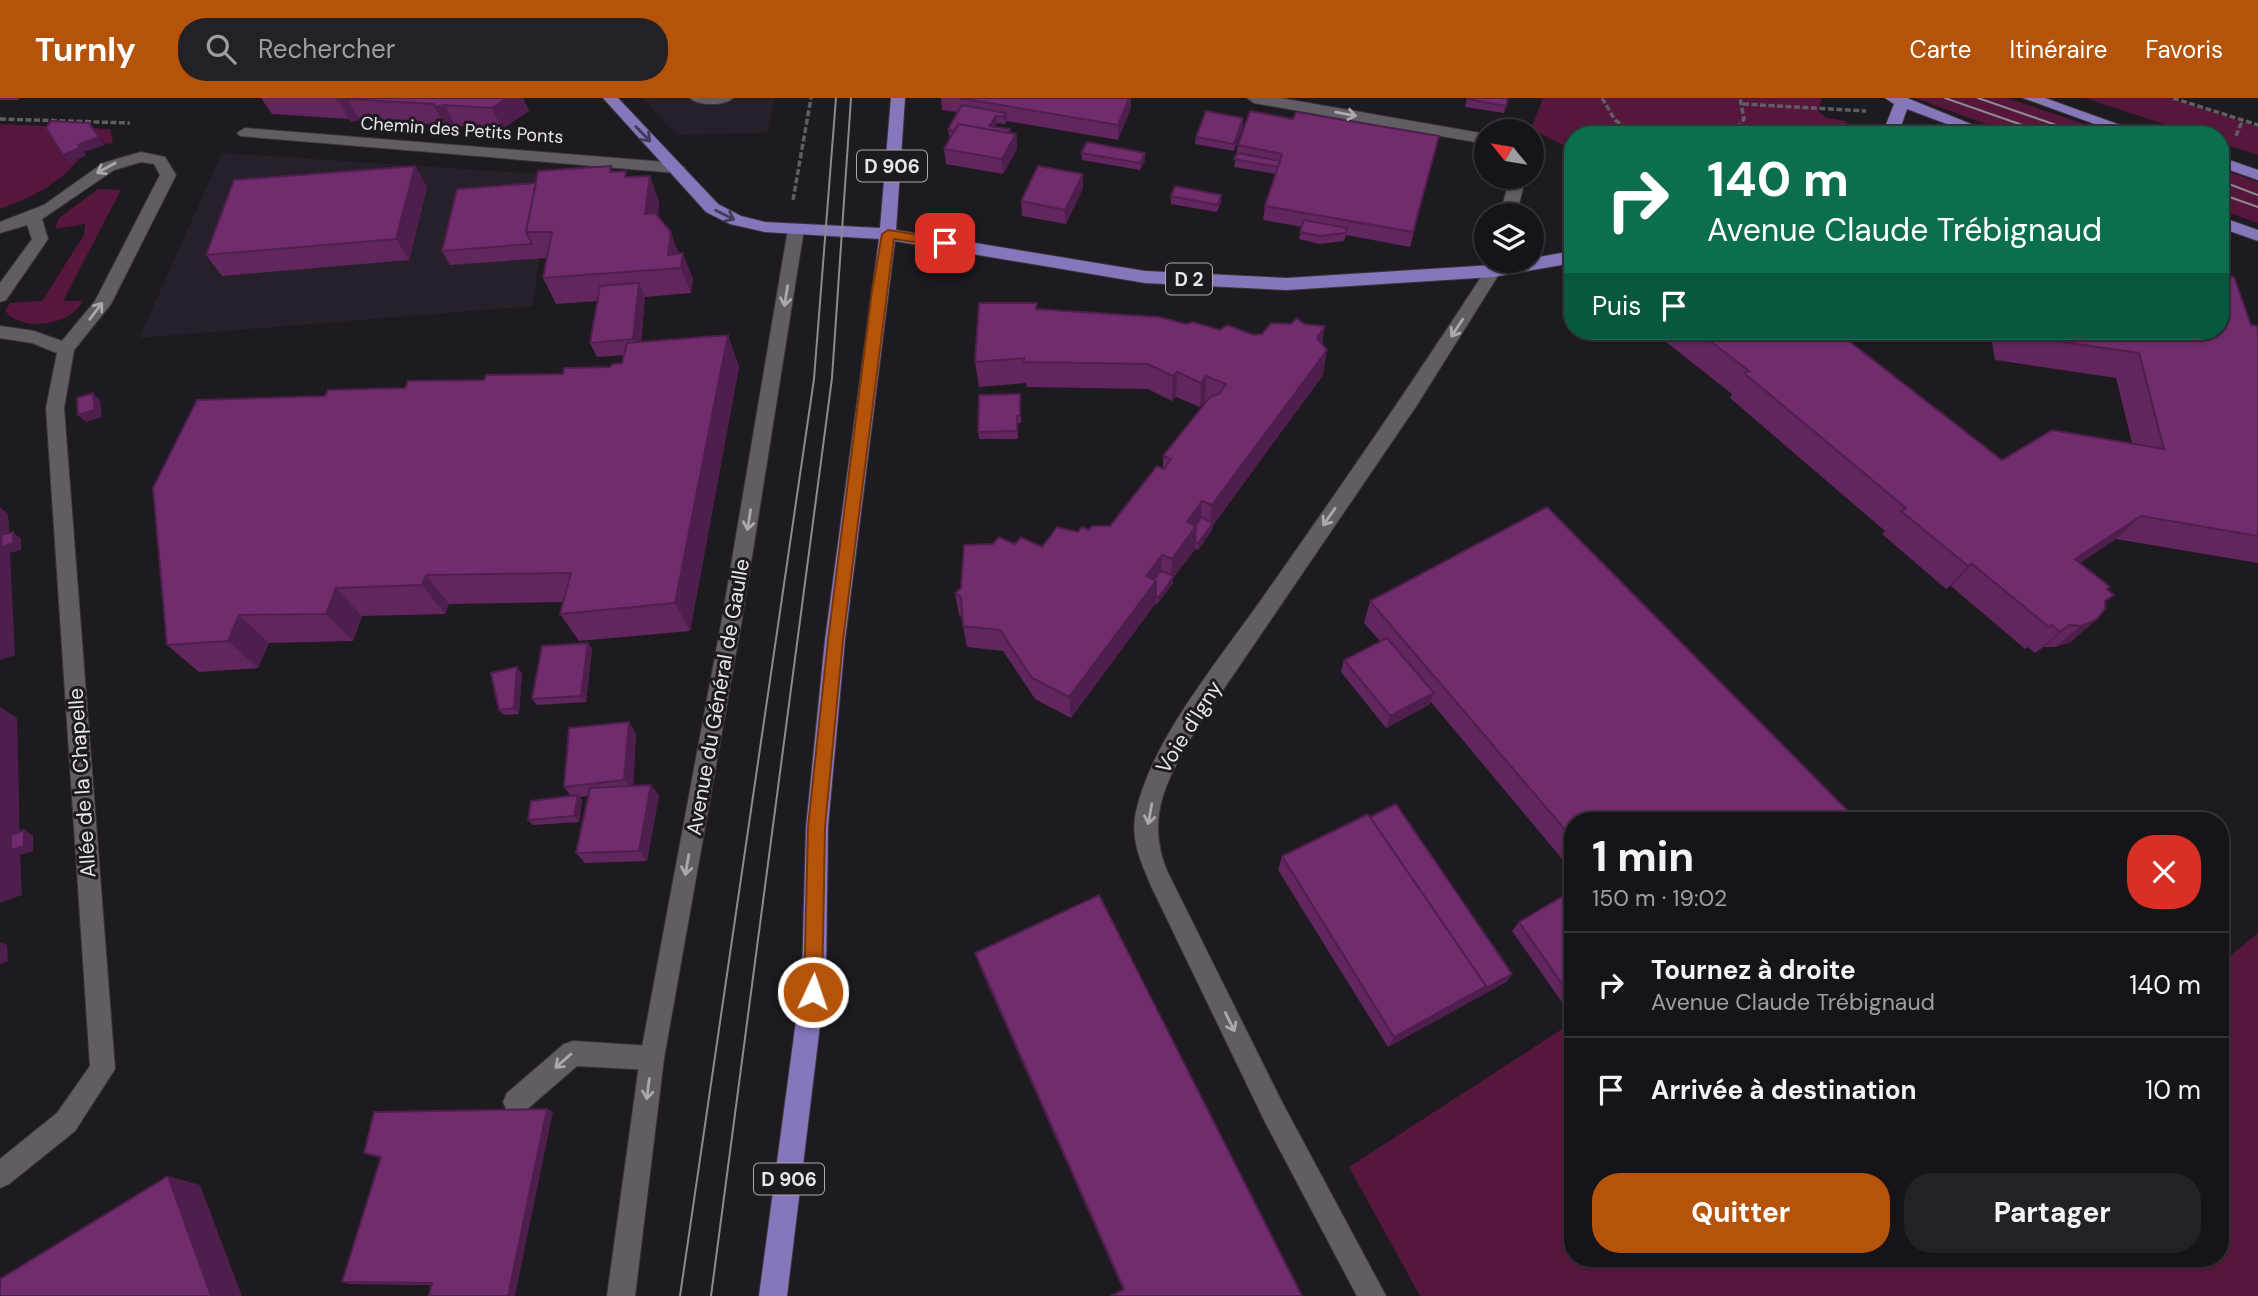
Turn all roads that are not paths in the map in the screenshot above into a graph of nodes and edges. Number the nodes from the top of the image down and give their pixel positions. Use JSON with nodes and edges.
{"nodes":[{"id":1,"x":610,"y":98,"type":"edge"},
{"id":2,"x":697,"y":98,"type":"edge"},
{"id":3,"x":726,"y":98,"type":"edge"},
{"id":4,"x":898,"y":98,"type":"edge"},
{"id":5,"x":1254,"y":98,"type":"edge"},
{"id":6,"x":2030,"y":98,"type":"edge"},
{"id":7,"x":1897,"y":100,"type":"edge"},
{"id":8,"x":1892,"y":126,"type":"edge"},
{"id":9,"x":1966,"y":126,"type":"edge"},
{"id":10,"x":2114,"y":126,"type":"edge"},
{"id":11,"x":245,"y":133,"type":"dead end"},
{"id":12,"x":1474,"y":137,"type":"edge"},
{"id":13,"x":2229,"y":165,"type":"edge"},
{"id":14,"x":677,"y":168,"type":"junction"},
{"id":15,"x":2258,"y":176,"type":"edge"},
{"id":16,"x":33,"y":217,"type":"junction"},
{"id":17,"x":2229,"y":225,"type":"edge"},
{"id":18,"x":0,"y":228,"type":"edge"},
{"id":19,"x":796,"y":229,"type":"junction"},
{"id":20,"x":888,"y":234,"type":"junction"},
{"id":21,"x":2258,"y":236,"type":"edge"},
{"id":22,"x":1564,"y":258,"type":"edge"},
{"id":23,"x":1544,"y":260,"type":"edge"},
{"id":24,"x":1474,"y":268,"type":"edge"},
{"id":25,"x":1491,"y":273,"type":"edge"},
{"id":26,"x":0,"y":296,"type":"edge"},
{"id":27,"x":0,"y":332,"type":"edge"},
{"id":28,"x":65,"y":349,"type":"junction"},
{"id":29,"x":652,"y":1058,"type":"junction"},
{"id":30,"x":516,"y":1102,"type":"dead end"},
{"id":31,"x":0,"y":1175,"type":"edge"},
{"id":32,"x":621,"y":1296,"type":"edge"},
{"id":33,"x":773,"y":1296,"type":"edge"},
{"id":34,"x":1372,"y":1296,"type":"edge"}],
"edges":[{"from":1,"to":14,"type":"main road","one_way":true},
{"from":2,"to":3,"type":"street"},
{"from":4,"to":20,"type":"main road","number":"D 906"},
{"from":5,"to":12,"type":"street","one_way":true},
{"from":6,"to":10,"type":"main road"},
{"from":7,"to":8,"type":"main road"},
{"from":7,"to":9,"type":"main road"},
{"from":11,"to":14,"type":"street","name":"Chemin des Petits Ponts"},
{"from":13,"to":15,"type":"main road"},
{"from":14,"to":19,"type":"main road","one_way":true},
{"from":16,"to":18,"type":"street"},
{"from":16,"to":26,"type":"street"},
{"from":28,"to":16,"type":"street","one_way":true},
{"from":17,"to":21,"type":"main road"},
{"from":19,"to":20,"type":"main road"},
{"from":19,"to":29,"type":"street","name":"Avenue du Général de Gaulle","one_way":true},
{"from":20,"to":24,"type":"main road","number":"D 2"},
{"from":20,"to":33,"type":"main road","number":"D 906"},
{"from":22,"to":23,"type":"main road","number":"D 2"},
{"from":25,"to":34,"type":"street","name":"Voie d'Igny","one_way":true},
{"from":27,"to":28,"type":"street"},
{"from":28,"to":31,"type":"street","name":"Allée de la Chapelle"},
{"from":29,"to":30,"type":"street","one_way":true},
{"from":29,"to":32,"type":"street","name":"Avenue du Général de Gaulle","one_way":true}]}
